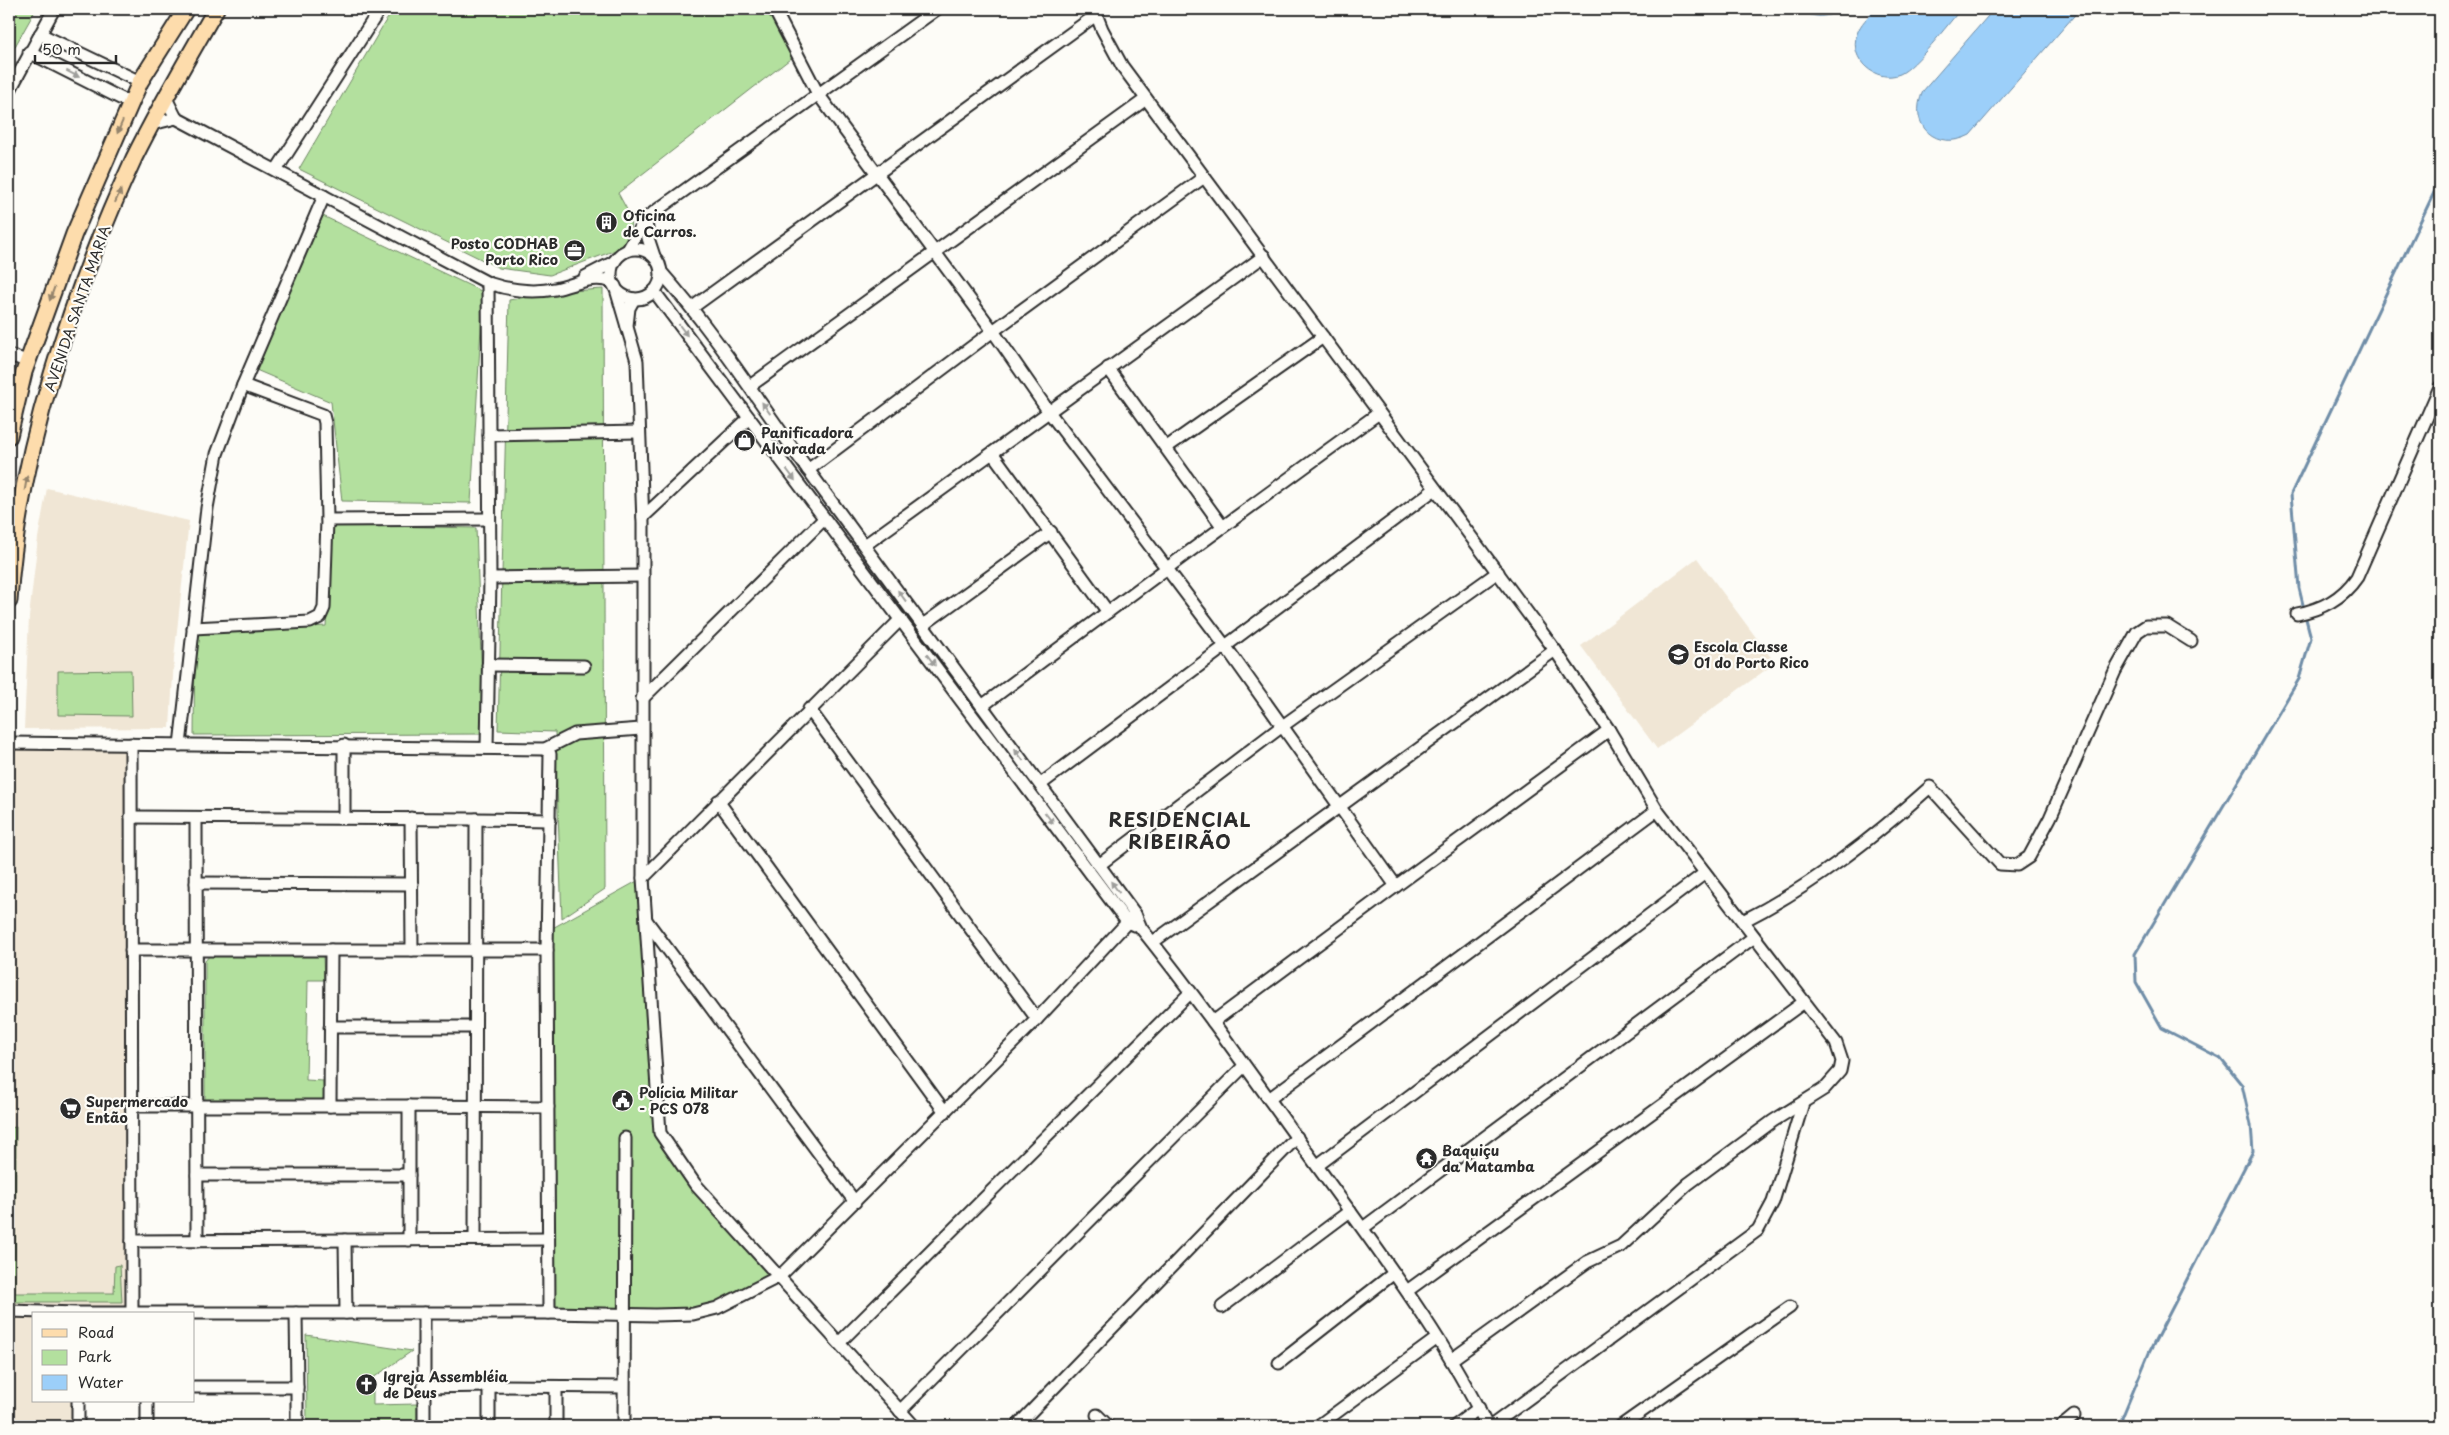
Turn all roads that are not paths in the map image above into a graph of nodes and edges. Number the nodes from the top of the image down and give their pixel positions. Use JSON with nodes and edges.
{"nodes":[{"id":1,"x":54,"y":9,"type":"edge"},
{"id":2,"x":186,"y":9,"type":"edge"},
{"id":3,"x":216,"y":9,"type":"edge"},
{"id":4,"x":380,"y":9,"type":"edge"},
{"id":5,"x":774,"y":9,"type":"edge"},
{"id":6,"x":937,"y":9,"type":"edge"},
{"id":7,"x":1095,"y":12,"type":"edge"},
{"id":8,"x":40,"y":34,"type":"junction"},
{"id":9,"x":29,"y":52,"type":"junction"},
{"id":10,"x":140,"y":82,"type":"junction"},
{"id":11,"x":9,"y":92,"type":"edge"},
{"id":12,"x":818,"y":94,"type":"junction"},
{"id":13,"x":166,"y":98,"type":"junction"},
{"id":14,"x":1146,"y":99,"type":"junction"},
{"id":15,"x":130,"y":103,"type":"junction"},
{"id":16,"x":176,"y":118,"type":"junction"},
{"id":17,"x":152,"y":124,"type":"junction"},
{"id":18,"x":277,"y":169,"type":"junction"},
{"id":19,"x":879,"y":174,"type":"junction"},
{"id":20,"x":1204,"y":177,"type":"junction"},
{"id":21,"x":324,"y":196,"type":"junction"},
{"id":22,"x":646,"y":218,"type":"junction"},
{"id":23,"x":74,"y":234,"type":"junction"},
{"id":24,"x":95,"y":248,"type":"junction"},
{"id":25,"x":628,"y":250,"type":"junction"},
{"id":26,"x":934,"y":251,"type":"junction"},
{"id":27,"x":654,"y":256,"type":"junction"},
{"id":28,"x":1264,"y":256,"type":"junction"},
{"id":29,"x":64,"y":260,"type":"junction"},
{"id":30,"x":614,"y":262,"type":"junction"},
{"id":31,"x":87,"y":271,"type":"junction"},
{"id":32,"x":661,"y":272,"type":"junction"},
{"id":33,"x":488,"y":283,"type":"junction"},
{"id":34,"x":614,"y":284,"type":"junction"},
{"id":35,"x":567,"y":285,"type":"junction"},
{"id":36,"x":654,"y":291,"type":"junction"},
{"id":37,"x":634,"y":299,"type":"junction"},
{"id":38,"x":692,"y":308,"type":"junction"},
{"id":39,"x":627,"y":326,"type":"junction"},
{"id":40,"x":993,"y":331,"type":"junction"},
{"id":41,"x":1323,"y":337,"type":"junction"},
{"id":42,"x":9,"y":355,"type":"edge"},
{"id":43,"x":28,"y":361,"type":"junction"},
{"id":44,"x":1108,"y":368,"type":"junction"},
{"id":45,"x":243,"y":385,"type":"junction"},
{"id":46,"x":750,"y":386,"type":"junction"},
{"id":47,"x":2440,"y":387,"type":"edge"},
{"id":48,"x":1050,"y":412,"type":"junction"},
{"id":49,"x":1379,"y":413,"type":"junction"},
{"id":50,"x":749,"y":418,"type":"junction"},
{"id":51,"x":638,"y":432,"type":"junction"},
{"id":52,"x":489,"y":435,"type":"junction"},
{"id":53,"x":9,"y":436,"type":"edge"},
{"id":54,"x":1167,"y":447,"type":"junction"},
{"id":55,"x":993,"y":454,"type":"junction"},
{"id":56,"x":808,"y":470,"type":"junction"},
{"id":57,"x":1435,"y":489,"type":"junction"},
{"id":58,"x":642,"y":516,"type":"junction"},
{"id":59,"x":489,"y":519,"type":"junction"},
{"id":60,"x":824,"y":519,"type":"junction"},
{"id":61,"x":327,"y":520,"type":"junction"},
{"id":62,"x":1222,"y":526,"type":"junction"},
{"id":63,"x":1051,"y":532,"type":"junction"},
{"id":64,"x":865,"y":546,"type":"junction"},
{"id":65,"x":1168,"y":569,"type":"junction"},
{"id":66,"x":1498,"y":572,"type":"junction"},
{"id":67,"x":642,"y":576,"type":"junction"},
{"id":68,"x":490,"y":578,"type":"junction"},
{"id":69,"x":9,"y":601,"type":"edge"},
{"id":70,"x":1108,"y":612,"type":"junction"},
{"id":71,"x":2296,"y":614,"type":"dead end"},
{"id":72,"x":901,"y":619,"type":"junction"},
{"id":73,"x":923,"y":625,"type":"junction"},
{"id":74,"x":193,"y":628,"type":"junction"},
{"id":75,"x":2191,"y":641,"type":"dead end"},
{"id":76,"x":1226,"y":647,"type":"junction"},
{"id":77,"x":1555,"y":650,"type":"junction"},
{"id":78,"x":488,"y":665,"type":"junction"},
{"id":79,"x":584,"y":666,"type":"dead end"},
{"id":80,"x":642,"y":699,"type":"junction"},
{"id":81,"x":982,"y":706,"type":"junction"},
{"id":82,"x":809,"y":710,"type":"junction"},
{"id":83,"x":1281,"y":727,"type":"junction"},
{"id":84,"x":642,"y":729,"type":"junction"},
{"id":85,"x":1609,"y":730,"type":"junction"},
{"id":86,"x":9,"y":743,"type":"edge"},
{"id":87,"x":131,"y":744,"type":"junction"},
{"id":88,"x":180,"y":744,"type":"junction"},
{"id":89,"x":344,"y":745,"type":"junction"},
{"id":90,"x":487,"y":748,"type":"junction"},
{"id":91,"x":545,"y":749,"type":"junction"},
{"id":92,"x":1041,"y":784,"type":"junction"},
{"id":93,"x":718,"y":801,"type":"junction"},
{"id":94,"x":1339,"y":806,"type":"junction"},
{"id":95,"x":1657,"y":810,"type":"junction"},
{"id":96,"x":131,"y":817,"type":"junction"},
{"id":97,"x":196,"y":818,"type":"junction"},
{"id":98,"x":344,"y":818,"type":"junction"},
{"id":99,"x":411,"y":818,"type":"junction"},
{"id":100,"x":476,"y":819,"type":"junction"},
{"id":101,"x":550,"y":820,"type":"junction"},
{"id":102,"x":1099,"y":865,"type":"junction"},
{"id":103,"x":1705,"y":872,"type":"junction"},
{"id":104,"x":643,"y":878,"type":"junction"},
{"id":105,"x":196,"y":883,"type":"junction"},
{"id":106,"x":412,"y":884,"type":"junction"},
{"id":107,"x":1396,"y":886,"type":"junction"},
{"id":108,"x":1131,"y":918,"type":"junction"},
{"id":109,"x":646,"y":919,"type":"junction"},
{"id":110,"x":1743,"y":921,"type":"junction"},
{"id":111,"x":1754,"y":938,"type":"junction"},
{"id":112,"x":1153,"y":942,"type":"junction"},
{"id":113,"x":131,"y":950,"type":"junction"},
{"id":114,"x":196,"y":950,"type":"junction"},
{"id":115,"x":331,"y":950,"type":"junction"},
{"id":116,"x":412,"y":950,"type":"junction"},
{"id":117,"x":476,"y":950,"type":"junction"},
{"id":118,"x":547,"y":950,"type":"junction"},
{"id":119,"x":1190,"y":993,"type":"junction"},
{"id":120,"x":1804,"y":1002,"type":"junction"},
{"id":121,"x":1037,"y":1019,"type":"junction"},
{"id":122,"x":1213,"y":1022,"type":"junction"},
{"id":123,"x":330,"y":1027,"type":"junction"},
{"id":124,"x":475,"y":1027,"type":"junction"},
{"id":125,"x":1244,"y":1066,"type":"junction"},
{"id":126,"x":1269,"y":1099,"type":"junction"},
{"id":127,"x":1803,"y":1103,"type":"junction"},
{"id":128,"x":132,"y":1106,"type":"junction"},
{"id":129,"x":197,"y":1106,"type":"junction"},
{"id":130,"x":330,"y":1106,"type":"junction"},
{"id":131,"x":409,"y":1106,"type":"junction"},
{"id":132,"x":475,"y":1106,"type":"junction"},
{"id":133,"x":548,"y":1106,"type":"junction"},
{"id":134,"x":945,"y":1112,"type":"junction"},
{"id":135,"x":1297,"y":1137,"type":"junction"},
{"id":136,"x":625,"y":1138,"type":"dead end"},
{"id":137,"x":1318,"y":1165,"type":"junction"},
{"id":138,"x":409,"y":1174,"type":"junction"},
{"id":139,"x":197,"y":1175,"type":"junction"},
{"id":140,"x":855,"y":1202,"type":"junction"},
{"id":141,"x":1350,"y":1211,"type":"junction"},
{"id":142,"x":1363,"y":1228,"type":"junction"},
{"id":143,"x":548,"y":1239,"type":"junction"},
{"id":144,"x":132,"y":1240,"type":"junction"},
{"id":145,"x":345,"y":1240,"type":"junction"},
{"id":146,"x":409,"y":1240,"type":"junction"},
{"id":147,"x":475,"y":1240,"type":"junction"},
{"id":148,"x":197,"y":1241,"type":"junction"},
{"id":149,"x":1394,"y":1272,"type":"junction"},
{"id":150,"x":780,"y":1276,"type":"junction"},
{"id":151,"x":1407,"y":1291,"type":"junction"},
{"id":152,"x":1222,"y":1306,"type":"dead end"},
{"id":153,"x":1790,"y":1307,"type":"dead end"},
{"id":154,"x":9,"y":1311,"type":"edge"},
{"id":155,"x":44,"y":1312,"type":"edge"},
{"id":156,"x":132,"y":1312,"type":"edge"},
{"id":157,"x":195,"y":1312,"type":"edge"},
{"id":158,"x":296,"y":1313,"type":"junction"},
{"id":159,"x":346,"y":1313,"type":"junction"},
{"id":160,"x":424,"y":1313,"type":"junction"},
{"id":161,"x":549,"y":1313,"type":"junction"},
{"id":162,"x":624,"y":1313,"type":"junction"},
{"id":163,"x":1436,"y":1339,"type":"junction"},
{"id":164,"x":840,"y":1342,"type":"junction"},
{"id":165,"x":1451,"y":1360,"type":"junction"},
{"id":166,"x":1279,"y":1363,"type":"dead end"},
{"id":167,"x":489,"y":1386,"type":"junction"},
{"id":168,"x":195,"y":1387,"type":"edge"},
{"id":169,"x":297,"y":1387,"type":"junction"},
{"id":170,"x":424,"y":1387,"type":"junction"},
{"id":171,"x":556,"y":1387,"type":"junction"},
{"id":172,"x":623,"y":1387,"type":"junction"},
{"id":173,"x":78,"y":1402,"type":"edge"},
{"id":174,"x":147,"y":1402,"type":"edge"},
{"id":175,"x":1479,"y":1408,"type":"junction"},
{"id":176,"x":900,"y":1411,"type":"junction"},
{"id":177,"x":1097,"y":1415,"type":"dead end"},
{"id":178,"x":2074,"y":1416,"type":"dead end"},
{"id":179,"x":76,"y":1424,"type":"edge"},
{"id":180,"x":147,"y":1426,"type":"edge"},
{"id":181,"x":297,"y":1426,"type":"edge"},
{"id":182,"x":424,"y":1426,"type":"edge"},
{"id":183,"x":489,"y":1426,"type":"edge"},
{"id":184,"x":556,"y":1426,"type":"edge"},
{"id":185,"x":624,"y":1426,"type":"edge"},
{"id":186,"x":914,"y":1426,"type":"edge"},
{"id":187,"x":1017,"y":1426,"type":"edge"},
{"id":188,"x":1108,"y":1426,"type":"edge"},
{"id":189,"x":1318,"y":1426,"type":"edge"},
{"id":190,"x":1454,"y":1426,"type":"edge"},
{"id":191,"x":1489,"y":1426,"type":"edge"},
{"id":192,"x":1621,"y":1426,"type":"edge"},
{"id":193,"x":2062,"y":1426,"type":"edge"}],
"edges":[{"from":1,"to":8,"type":"street"},
{"from":2,"to":10,"type":"main road","name":"AVENIDA SANTA MARIA"},
{"from":3,"to":13,"type":"main road","name":"AVENIDA SANTA MARIA"},
{"from":4,"to":18,"type":"street"},
{"from":5,"to":12,"type":"street"},
{"from":6,"to":12,"type":"street"},
{"from":7,"to":14,"type":"street"},
{"from":7,"to":19,"type":"street"},
{"from":8,"to":9,"type":"street"},
{"from":8,"to":10,"type":"street"},
{"from":9,"to":11,"type":"street"},
{"from":9,"to":15,"type":"street","one_way":true},
{"from":10,"to":15,"type":"main road","name":"AVENIDA SANTA MARIA"},
{"from":12,"to":19,"type":"street"},
{"from":12,"to":22,"type":"street"},
{"from":13,"to":16,"type":"street"},
{"from":13,"to":17,"type":"main road","name":"AVENIDA SANTA MARIA"},
{"from":14,"to":20,"type":"street"},
{"from":14,"to":26,"type":"street"},
{"from":15,"to":23,"type":"main road","name":"AVENIDA SANTA MARIA","one_way":true},
{"from":16,"to":17,"type":"street"},
{"from":16,"to":18,"type":"street"},
{"from":24,"to":17,"type":"main road","name":"AVENIDA SANTA MARIA","one_way":true},
{"from":18,"to":21,"type":"street"},
{"from":19,"to":26,"type":"street"},
{"from":19,"to":38,"type":"street"},
{"from":20,"to":28,"type":"street"},
{"from":20,"to":40,"type":"street"},
{"from":21,"to":33,"type":"street"},
{"from":21,"to":45,"type":"street"},
{"from":22,"to":25,"type":"street"},
{"from":22,"to":27,"type":"street"},
{"from":23,"to":24,"type":"main road"},
{"from":23,"to":29,"type":"main road","name":"AVENIDA SANTA MARIA"},
{"from":24,"to":31,"type":"main road","name":"AVENIDA SANTA MARIA"},
{"from":25,"to":27,"type":"street"},
{"from":25,"to":30,"type":"street"},
{"from":26,"to":40,"type":"street"},
{"from":26,"to":46,"type":"street"},
{"from":27,"to":32,"type":"street"},
{"from":28,"to":41,"type":"street"},
{"from":28,"to":44,"type":"street"},
{"from":29,"to":31,"type":"main road"},
{"from":29,"to":43,"type":"main road","name":"AVENIDA SANTA MARIA","one_way":true},
{"from":30,"to":34,"type":"street"},
{"from":30,"to":35,"type":"street"},
{"from":69,"to":31,"type":"main road","name":"AVENIDA SANTA MARIA","one_way":true},
{"from":32,"to":36,"type":"street"},
{"from":32,"to":38,"type":"street"},
{"from":33,"to":35,"type":"street"},
{"from":33,"to":52,"type":"street"},
{"from":34,"to":35,"type":"street"},
{"from":34,"to":37,"type":"street"},
{"from":34,"to":39,"type":"street"},
{"from":36,"to":37,"type":"street"},
{"from":36,"to":50,"type":"street","one_way":true},
{"from":37,"to":39,"type":"street"},
{"from":38,"to":46,"type":"street"},
{"from":39,"to":51,"type":"street"},
{"from":40,"to":48,"type":"street"},
{"from":40,"to":56,"type":"street"},
{"from":41,"to":49,"type":"street"},
{"from":41,"to":54,"type":"street"},
{"from":42,"to":43,"type":"street"},
{"from":43,"to":53,"type":"main road","name":"AVENIDA SANTA MARIA"},
{"from":44,"to":48,"type":"street"},
{"from":44,"to":54,"type":"street"},
{"from":45,"to":61,"type":"street"},
{"from":45,"to":74,"type":"street"},
{"from":56,"to":46,"type":"street","one_way":true},
{"from":47,"to":71,"type":"street"},
{"from":48,"to":55,"type":"street"},
{"from":48,"to":65,"type":"street"},
{"from":49,"to":57,"type":"street"},
{"from":49,"to":62,"type":"street"},
{"from":50,"to":58,"type":"street"},
{"from":50,"to":60,"type":"street","one_way":true},
{"from":51,"to":52,"type":"street"},
{"from":51,"to":58,"type":"street"},
{"from":52,"to":59,"type":"street"},
{"from":54,"to":62,"type":"street"},
{"from":55,"to":63,"type":"street"},
{"from":55,"to":64,"type":"street"},
{"from":56,"to":64,"type":"street"},
{"from":57,"to":66,"type":"street"},
{"from":57,"to":76,"type":"street"},
{"from":58,"to":67,"type":"street"},
{"from":59,"to":61,"type":"street"},
{"from":59,"to":68,"type":"street"},
{"from":60,"to":72,"type":"street"},
{"from":60,"to":80,"type":"street"},
{"from":61,"to":74,"type":"street"},
{"from":62,"to":65,"type":"street"},
{"from":63,"to":70,"type":"street"},
{"from":63,"to":73,"type":"street"},
{"from":73,"to":64,"type":"street","one_way":true},
{"from":65,"to":70,"type":"street"},
{"from":65,"to":76,"type":"street"},
{"from":66,"to":77,"type":"street"},
{"from":66,"to":83,"type":"street"},
{"from":67,"to":68,"type":"street"},
{"from":67,"to":80,"type":"street"},
{"from":68,"to":78,"type":"street"},
{"from":70,"to":81,"type":"street"},
{"from":72,"to":82,"type":"street"},
{"from":72,"to":108,"type":"street","one_way":true},
{"from":73,"to":81,"type":"street"},
{"from":74,"to":88,"type":"street"},
{"from":75,"to":110,"type":"street"},
{"from":76,"to":83,"type":"street"},
{"from":76,"to":92,"type":"street"},
{"from":77,"to":85,"type":"street"},
{"from":77,"to":94,"type":"street"},
{"from":78,"to":79,"type":"street"},
{"from":78,"to":90,"type":"street"},
{"from":80,"to":84,"type":"street"},
{"from":92,"to":81,"type":"street","one_way":true},
{"from":82,"to":93,"type":"street"},
{"from":82,"to":121,"type":"street"},
{"from":83,"to":94,"type":"street"},
{"from":83,"to":102,"type":"street"},
{"from":84,"to":91,"type":"street"},
{"from":84,"to":104,"type":"street"},
{"from":85,"to":95,"type":"street"},
{"from":85,"to":107,"type":"street"},
{"from":86,"to":87,"type":"street"},
{"from":87,"to":88,"type":"street"},
{"from":87,"to":96,"type":"street"},
{"from":88,"to":89,"type":"street"},
{"from":89,"to":90,"type":"street"},
{"from":89,"to":98,"type":"street"},
{"from":90,"to":91,"type":"street"},
{"from":91,"to":101,"type":"street"},
{"from":92,"to":102,"type":"street"},
{"from":93,"to":104,"type":"street"},
{"from":93,"to":134,"type":"street"},
{"from":94,"to":107,"type":"street"},
{"from":94,"to":112,"type":"street"},
{"from":95,"to":103,"type":"street"},
{"from":95,"to":126,"type":"street"},
{"from":96,"to":97,"type":"street"},
{"from":96,"to":113,"type":"street"},
{"from":97,"to":98,"type":"street"},
{"from":97,"to":105,"type":"street"},
{"from":98,"to":99,"type":"street"},
{"from":99,"to":100,"type":"street"},
{"from":99,"to":106,"type":"street"},
{"from":100,"to":101,"type":"street"},
{"from":100,"to":117,"type":"street"},
{"from":101,"to":118,"type":"street"},
{"from":108,"to":102,"type":"street","one_way":true},
{"from":103,"to":110,"type":"street"},
{"from":103,"to":137,"type":"street"},
{"from":104,"to":109,"type":"street"},
{"from":105,"to":106,"type":"street"},
{"from":105,"to":114,"type":"street"},
{"from":106,"to":116,"type":"street"},
{"from":107,"to":122,"type":"street"},
{"from":108,"to":112,"type":"street"},
{"from":108,"to":121,"type":"street"},
{"from":109,"to":140,"type":"street"},
{"from":109,"to":150,"type":"street"},
{"from":110,"to":111,"type":"street"},
{"from":111,"to":120,"type":"street"},
{"from":111,"to":142,"type":"street"},
{"from":112,"to":119,"type":"street"},
{"from":113,"to":114,"type":"street"},
{"from":113,"to":128,"type":"street"},
{"from":114,"to":115,"type":"street"},
{"from":114,"to":129,"type":"street"},
{"from":115,"to":116,"type":"street"},
{"from":115,"to":123,"type":"street"},
{"from":116,"to":117,"type":"street"},
{"from":117,"to":118,"type":"street"},
{"from":117,"to":124,"type":"street"},
{"from":118,"to":133,"type":"street"},
{"from":119,"to":122,"type":"street"},
{"from":119,"to":164,"type":"street"},
{"from":120,"to":127,"type":"street"},
{"from":120,"to":151,"type":"street"},
{"from":121,"to":134,"type":"street"},
{"from":122,"to":125,"type":"street"},
{"from":123,"to":124,"type":"street"},
{"from":123,"to":130,"type":"street"},
{"from":124,"to":132,"type":"street"},
{"from":125,"to":126,"type":"street"},
{"from":125,"to":176,"type":"street"},
{"from":126,"to":135,"type":"street"},
{"from":127,"to":165,"type":"street"},
{"from":127,"to":191,"type":"street"},
{"from":128,"to":129,"type":"street"},
{"from":128,"to":144,"type":"street"},
{"from":129,"to":130,"type":"street"},
{"from":129,"to":139,"type":"street"},
{"from":130,"to":131,"type":"street"},
{"from":131,"to":132,"type":"street"},
{"from":131,"to":138,"type":"street"},
{"from":132,"to":133,"type":"street"},
{"from":132,"to":147,"type":"street"},
{"from":133,"to":143,"type":"street"},
{"from":134,"to":140,"type":"street"},
{"from":135,"to":137,"type":"street"},
{"from":135,"to":187,"type":"street"},
{"from":136,"to":162,"type":"street"},
{"from":137,"to":141,"type":"street"},
{"from":138,"to":139,"type":"street"},
{"from":138,"to":146,"type":"street"},
{"from":139,"to":148,"type":"street"},
{"from":140,"to":150,"type":"street"},
{"from":141,"to":142,"type":"street"},
{"from":141,"to":152,"type":"street"},
{"from":142,"to":149,"type":"street"},
{"from":143,"to":147,"type":"street"},
{"from":143,"to":161,"type":"street"},
{"from":144,"to":148,"type":"street"},
{"from":144,"to":156,"type":"street"},
{"from":145,"to":146,"type":"street"},
{"from":145,"to":148,"type":"street"},
{"from":145,"to":159,"type":"street"},
{"from":146,"to":147,"type":"street"},
{"from":149,"to":151,"type":"street"},
{"from":149,"to":166,"type":"street"},
{"from":150,"to":162,"type":"street"},
{"from":150,"to":164,"type":"street"},
{"from":151,"to":163,"type":"street"},
{"from":153,"to":192,"type":"street"},
{"from":154,"to":155,"type":"street"},
{"from":157,"to":158,"type":"street"},
{"from":158,"to":159,"type":"street"},
{"from":158,"to":169,"type":"street"},
{"from":159,"to":160,"type":"street"},
{"from":160,"to":161,"type":"street"},
{"from":160,"to":170,"type":"street"},
{"from":161,"to":162,"type":"street"},
{"from":162,"to":172,"type":"street"},
{"from":163,"to":165,"type":"street"},
{"from":163,"to":189,"type":"street"},
{"from":164,"to":176,"type":"street"},
{"from":165,"to":175,"type":"street"},
{"from":167,"to":170,"type":"street"},
{"from":167,"to":171,"type":"street"},
{"from":167,"to":183,"type":"street"},
{"from":168,"to":169,"type":"street"},
{"from":169,"to":181,"type":"street"},
{"from":170,"to":182,"type":"street"},
{"from":171,"to":172,"type":"street"},
{"from":171,"to":184,"type":"street"},
{"from":172,"to":185,"type":"street"},
{"from":173,"to":179,"type":"street"},
{"from":174,"to":180,"type":"street"},
{"from":175,"to":190,"type":"street"},
{"from":175,"to":191,"type":"street"},
{"from":176,"to":186,"type":"street"},
{"from":177,"to":188,"type":"street"},
{"from":178,"to":193,"type":"street"}]}
